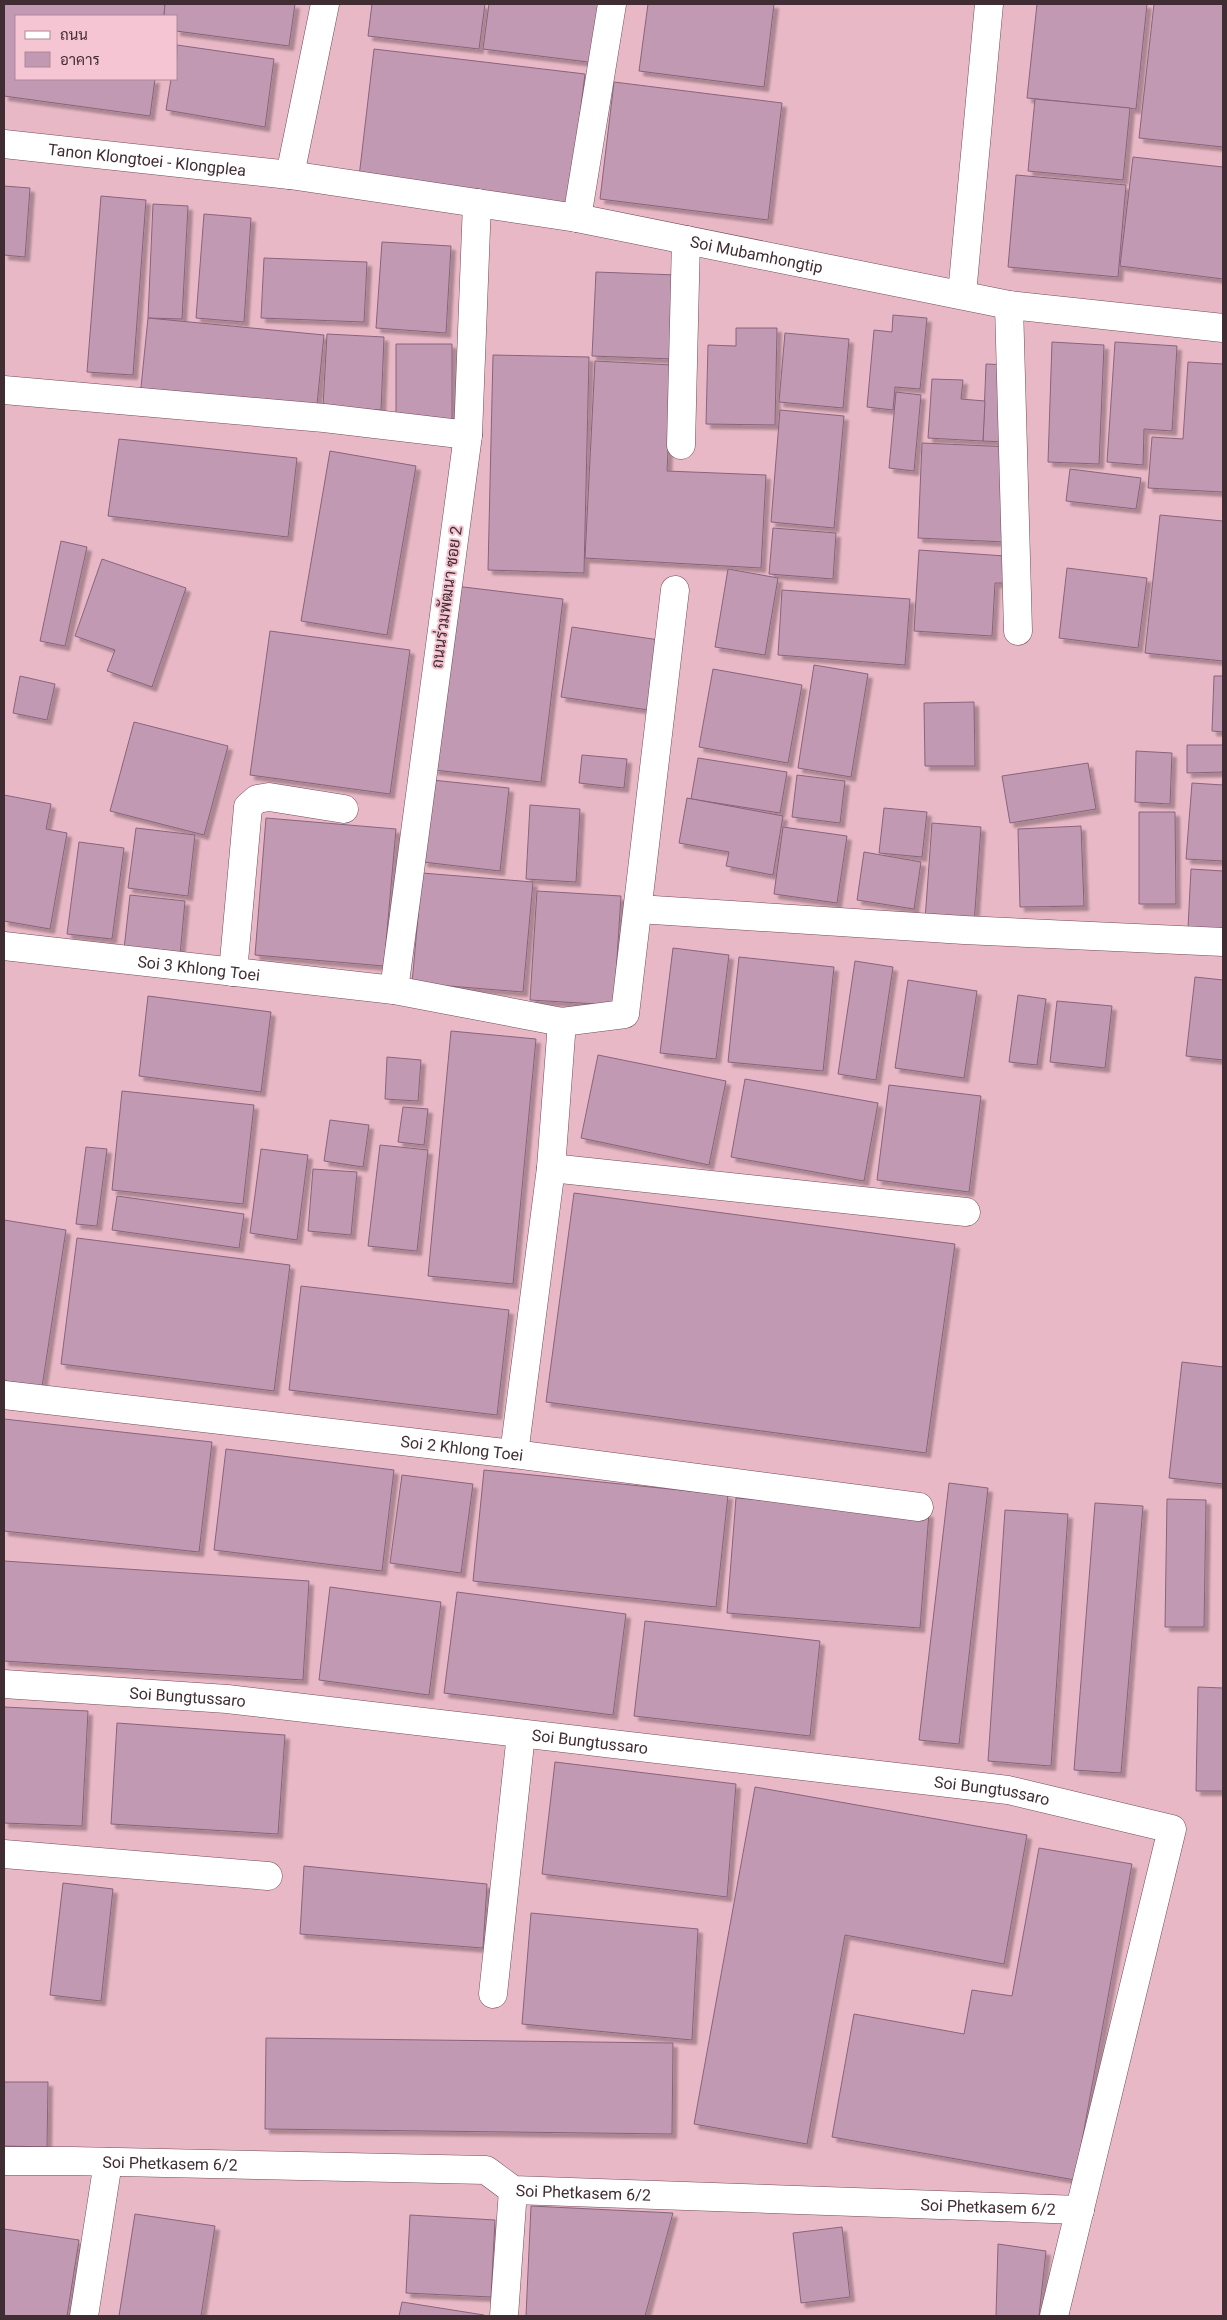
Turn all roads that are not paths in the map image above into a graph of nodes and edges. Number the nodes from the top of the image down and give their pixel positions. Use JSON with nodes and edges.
{"nodes":[{"id":1,"x":325,"y":4,"type":"edge"},
{"id":2,"x":612,"y":4,"type":"edge"},
{"id":3,"x":989,"y":4,"type":"edge"},
{"id":4,"x":4,"y":144,"type":"edge"},
{"id":5,"x":290,"y":175,"type":"junction"},
{"id":6,"x":477,"y":203,"type":"junction"},
{"id":7,"x":577,"y":218,"type":"junction"},
{"id":8,"x":686,"y":240,"type":"junction"},
{"id":9,"x":962,"y":294,"type":"junction"},
{"id":10,"x":1009,"y":305,"type":"junction"},
{"id":11,"x":1223,"y":328,"type":"edge"},
{"id":12,"x":4,"y":390,"type":"edge"},
{"id":13,"x":468,"y":435,"type":"junction"},
{"id":14,"x":681,"y":445,"type":"dead end"},
{"id":15,"x":675,"y":590,"type":"dead end"},
{"id":16,"x":1018,"y":631,"type":"dead end"},
{"id":17,"x":344,"y":809,"type":"dead end"},
{"id":18,"x":638,"y":909,"type":"junction"},
{"id":19,"x":1223,"y":942,"type":"edge"},
{"id":20,"x":4,"y":946,"type":"edge"},
{"id":21,"x":233,"y":972,"type":"junction"},
{"id":22,"x":394,"y":990,"type":"junction"},
{"id":23,"x":562,"y":1022,"type":"junction"},
{"id":24,"x":551,"y":1168,"type":"junction"},
{"id":25,"x":966,"y":1212,"type":"dead end"},
{"id":26,"x":4,"y":1395,"type":"edge"},
{"id":27,"x":514,"y":1454,"type":"junction"},
{"id":28,"x":919,"y":1507,"type":"dead end"},
{"id":29,"x":4,"y":1684,"type":"edge"},
{"id":30,"x":521,"y":1734,"type":"junction"},
{"id":31,"x":4,"y":1854,"type":"edge"},
{"id":32,"x":268,"y":1876,"type":"dead end"},
{"id":33,"x":493,"y":1994,"type":"dead end"},
{"id":34,"x":4,"y":2161,"type":"edge"},
{"id":35,"x":108,"y":2162,"type":"junction"},
{"id":36,"x":513,"y":2190,"type":"junction"},
{"id":37,"x":1080,"y":2210,"type":"junction"},
{"id":38,"x":84,"y":2316,"type":"edge"},
{"id":39,"x":504,"y":2316,"type":"edge"},
{"id":40,"x":1054,"y":2316,"type":"edge"}],
"edges":[{"from":1,"to":5,"type":"street"},
{"from":2,"to":7,"type":"street"},
{"from":3,"to":9,"type":"street"},
{"from":4,"to":5,"type":"street","name":"Tanon Klongtoei - Klongplea"},
{"from":5,"to":6,"type":"street","name":"Soi Mubamhongtip"},
{"from":6,"to":7,"type":"street","name":"Soi Mubamhongtip"},
{"from":6,"to":13,"type":"street","name":"ถนนร่วมพัฒนา ซอย 2"},
{"from":7,"to":8,"type":"street","name":"Soi Mubamhongtip"},
{"from":8,"to":9,"type":"street","name":"Soi Mubamhongtip"},
{"from":8,"to":14,"type":"street"},
{"from":9,"to":10,"type":"street","name":"Soi Mubamhongtip"},
{"from":10,"to":11,"type":"street","name":"Soi Mubamhongtip"},
{"from":10,"to":16,"type":"street"},
{"from":12,"to":13,"type":"street"},
{"from":13,"to":22,"type":"street","name":"ถนนร่วมพัฒนา ซอย 2"},
{"from":15,"to":18,"type":"street"},
{"from":17,"to":21,"type":"street"},
{"from":18,"to":19,"type":"street"},
{"from":18,"to":23,"type":"street","name":"Soi 3 Khlong Toei"},
{"from":20,"to":21,"type":"street","name":"Soi 3 Khlong Toei"},
{"from":21,"to":22,"type":"street","name":"Soi 3 Khlong Toei"},
{"from":22,"to":23,"type":"street","name":"Soi 3 Khlong Toei"},
{"from":23,"to":24,"type":"street"},
{"from":24,"to":25,"type":"street"},
{"from":24,"to":27,"type":"street"},
{"from":26,"to":27,"type":"street","name":"Soi 2 Khlong Toei"},
{"from":27,"to":28,"type":"street","name":"Soi 2 Khlong Toei"},
{"from":29,"to":30,"type":"street","name":"Soi Bungtussaro"},
{"from":30,"to":33,"type":"street"},
{"from":30,"to":37,"type":"street","name":"Soi Bungtussaro"},
{"from":31,"to":32,"type":"street"},
{"from":34,"to":35,"type":"street","name":"Soi Phetkasem 6/2"},
{"from":35,"to":36,"type":"street","name":"Soi Phetkasem 6/2"},
{"from":35,"to":38,"type":"street"},
{"from":36,"to":37,"type":"street","name":"Soi Phetkasem 6/2"},
{"from":36,"to":39,"type":"street"},
{"from":37,"to":40,"type":"street"}]}
